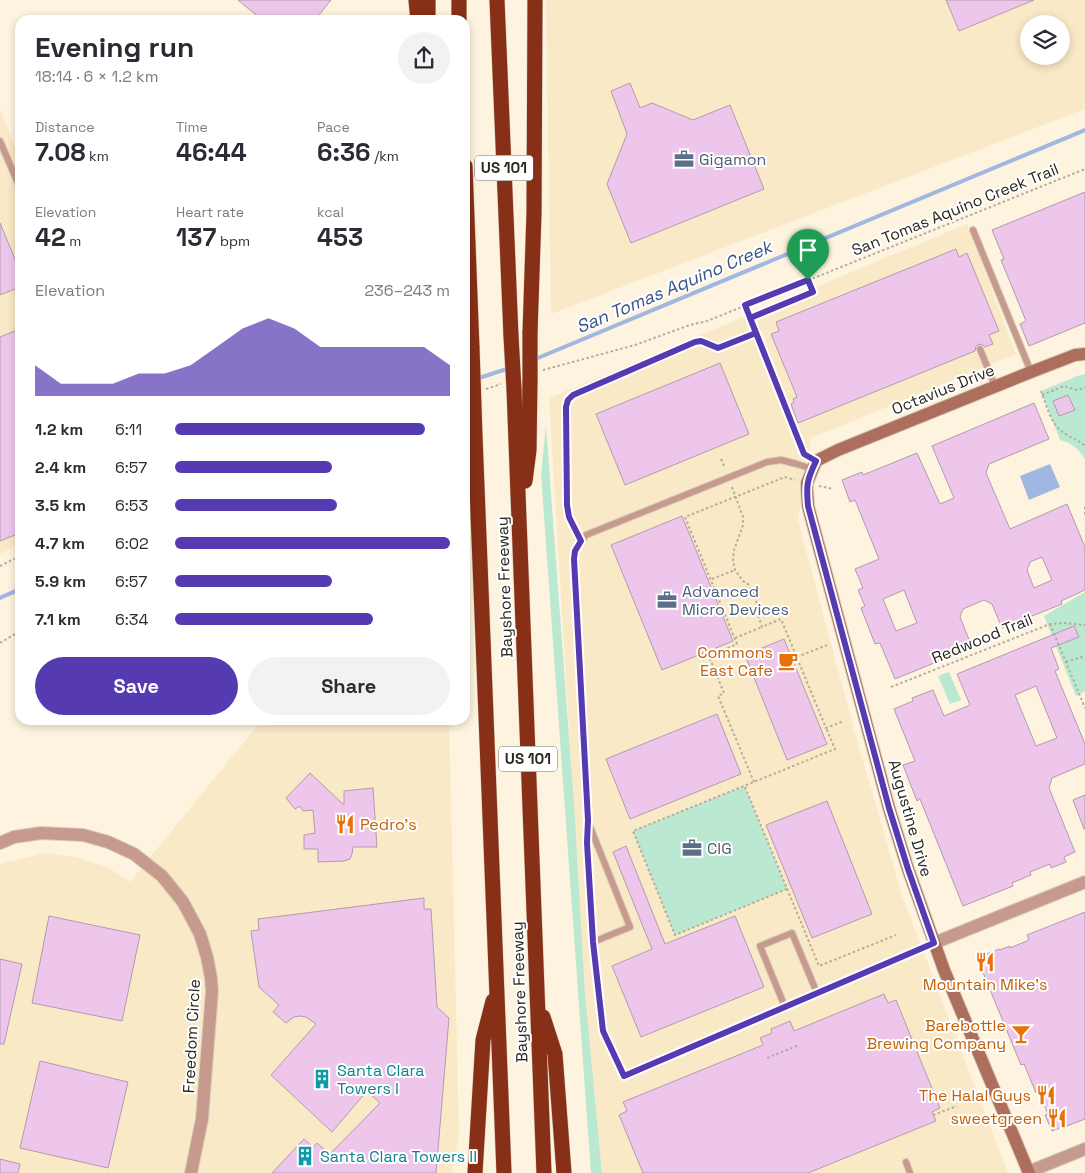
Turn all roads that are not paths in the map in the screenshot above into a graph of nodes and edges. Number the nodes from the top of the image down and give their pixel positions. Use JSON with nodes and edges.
{"nodes":[{"id":1,"x":416,"y":0,"type":"edge"},
{"id":2,"x":428,"y":0,"type":"edge"},
{"id":3,"x":458,"y":0,"type":"edge"},
{"id":4,"x":497,"y":0,"type":"edge"},
{"id":5,"x":531,"y":0,"type":"edge"},
{"id":6,"x":535,"y":0,"type":"edge"},
{"id":7,"x":418,"y":15,"type":"edge"},
{"id":8,"x":428,"y":15,"type":"edge"},
{"id":9,"x":459,"y":15,"type":"edge"},
{"id":10,"x":534,"y":72,"type":"junction"},
{"id":11,"x":0,"y":141,"type":"edge"},
{"id":12,"x":15,"y":176,"type":"edge"},
{"id":13,"x":973,"y":230,"type":"dead end"},
{"id":14,"x":470,"y":296,"type":"edge"},
{"id":15,"x":756,"y":333,"type":"road end"},
{"id":16,"x":980,"y":349,"type":"dead end"},
{"id":17,"x":1085,"y":354,"type":"edge"},
{"id":18,"x":1031,"y":372,"type":"junction"},
{"id":19,"x":995,"y":386,"type":"junction"},
{"id":20,"x":470,"y":426,"type":"edge"},
{"id":21,"x":475,"y":436,"type":"junction"},
{"id":22,"x":814,"y":465,"type":"junction"},
{"id":23,"x":519,"y":520,"type":"junction"},
{"id":24,"x":581,"y":541,"type":"junction"},
{"id":25,"x":588,"y":820,"type":"junction"},
{"id":26,"x":0,"y":843,"type":"edge"},
{"id":27,"x":1085,"y":882,"type":"edge"},
{"id":28,"x":593,"y":942,"type":"junction"},
{"id":29,"x":934,"y":943,"type":"junction"},
{"id":30,"x":497,"y":984,"type":"junction"},
{"id":31,"x":817,"y":993,"type":"junction"},
{"id":32,"x":537,"y":999,"type":"junction"},
{"id":33,"x":785,"y":1007,"type":"junction"},
{"id":34,"x":1085,"y":1149,"type":"edge"},
{"id":35,"x":906,"y":1162,"type":"dead end"},
{"id":36,"x":191,"y":1173,"type":"edge"},
{"id":37,"x":475,"y":1173,"type":"edge"},
{"id":38,"x":504,"y":1173,"type":"edge"},
{"id":39,"x":544,"y":1173,"type":"edge"},
{"id":40,"x":564,"y":1173,"type":"edge"},
{"id":41,"x":910,"y":1173,"type":"edge"},
{"id":42,"x":1028,"y":1173,"type":"edge"}],
"edges":[{"from":1,"to":7,"type":"highway"},
{"from":2,"to":8,"type":"highway"},
{"from":3,"to":9,"type":"highway"},
{"from":4,"to":23,"type":"highway","name":"Bayshore Freeway","number":"US 101","bridge":true},
{"from":5,"to":10,"type":"highway"},
{"from":6,"to":10,"type":"highway"},
{"from":10,"to":23,"type":"highway","bridge":true},
{"from":11,"to":12,"type":"lane"},
{"from":13,"to":18,"type":"lane"},
{"from":14,"to":21,"type":"highway","name":"Bayshore Freeway","number":"US 101","bridge":true},
{"from":15,"to":24,"type":"lane"},
{"from":16,"to":19,"type":"lane"},
{"from":17,"to":18,"type":"street","name":"Octavius Drive"},
{"from":18,"to":19,"type":"street","name":"Octavius Drive"},
{"from":19,"to":22,"type":"street","name":"Octavius Drive"},
{"from":20,"to":21,"type":"highway"},
{"from":21,"to":30,"type":"highway","name":"Bayshore Freeway","number":"US 101"},
{"from":22,"to":24,"type":"lane"},
{"from":22,"to":29,"type":"street","name":"Augustine Drive"},
{"from":23,"to":32,"type":"highway","name":"Bayshore Freeway","number":"US 101"},
{"from":24,"to":25,"type":"lane"},
{"from":25,"to":28,"type":"lane"},
{"from":25,"to":28,"type":"lane"},
{"from":26,"to":36,"type":"street","name":"Freedom Circle"},
{"from":27,"to":29,"type":"street"},
{"from":28,"to":33,"type":"lane"},
{"from":29,"to":31,"type":"lane"},
{"from":29,"to":42,"type":"street","name":"Augustine Drive"},
{"from":30,"to":37,"type":"highway"},
{"from":30,"to":38,"type":"highway","name":"Bayshore Freeway","number":"US 101"},
{"from":31,"to":33,"type":"lane"},
{"from":31,"to":33,"type":"lane"},
{"from":32,"to":39,"type":"highway","name":"Bayshore Freeway","number":"US 101"},
{"from":32,"to":40,"type":"highway"},
{"from":34,"to":42,"type":"street"},
{"from":35,"to":41,"type":"lane"}]}
